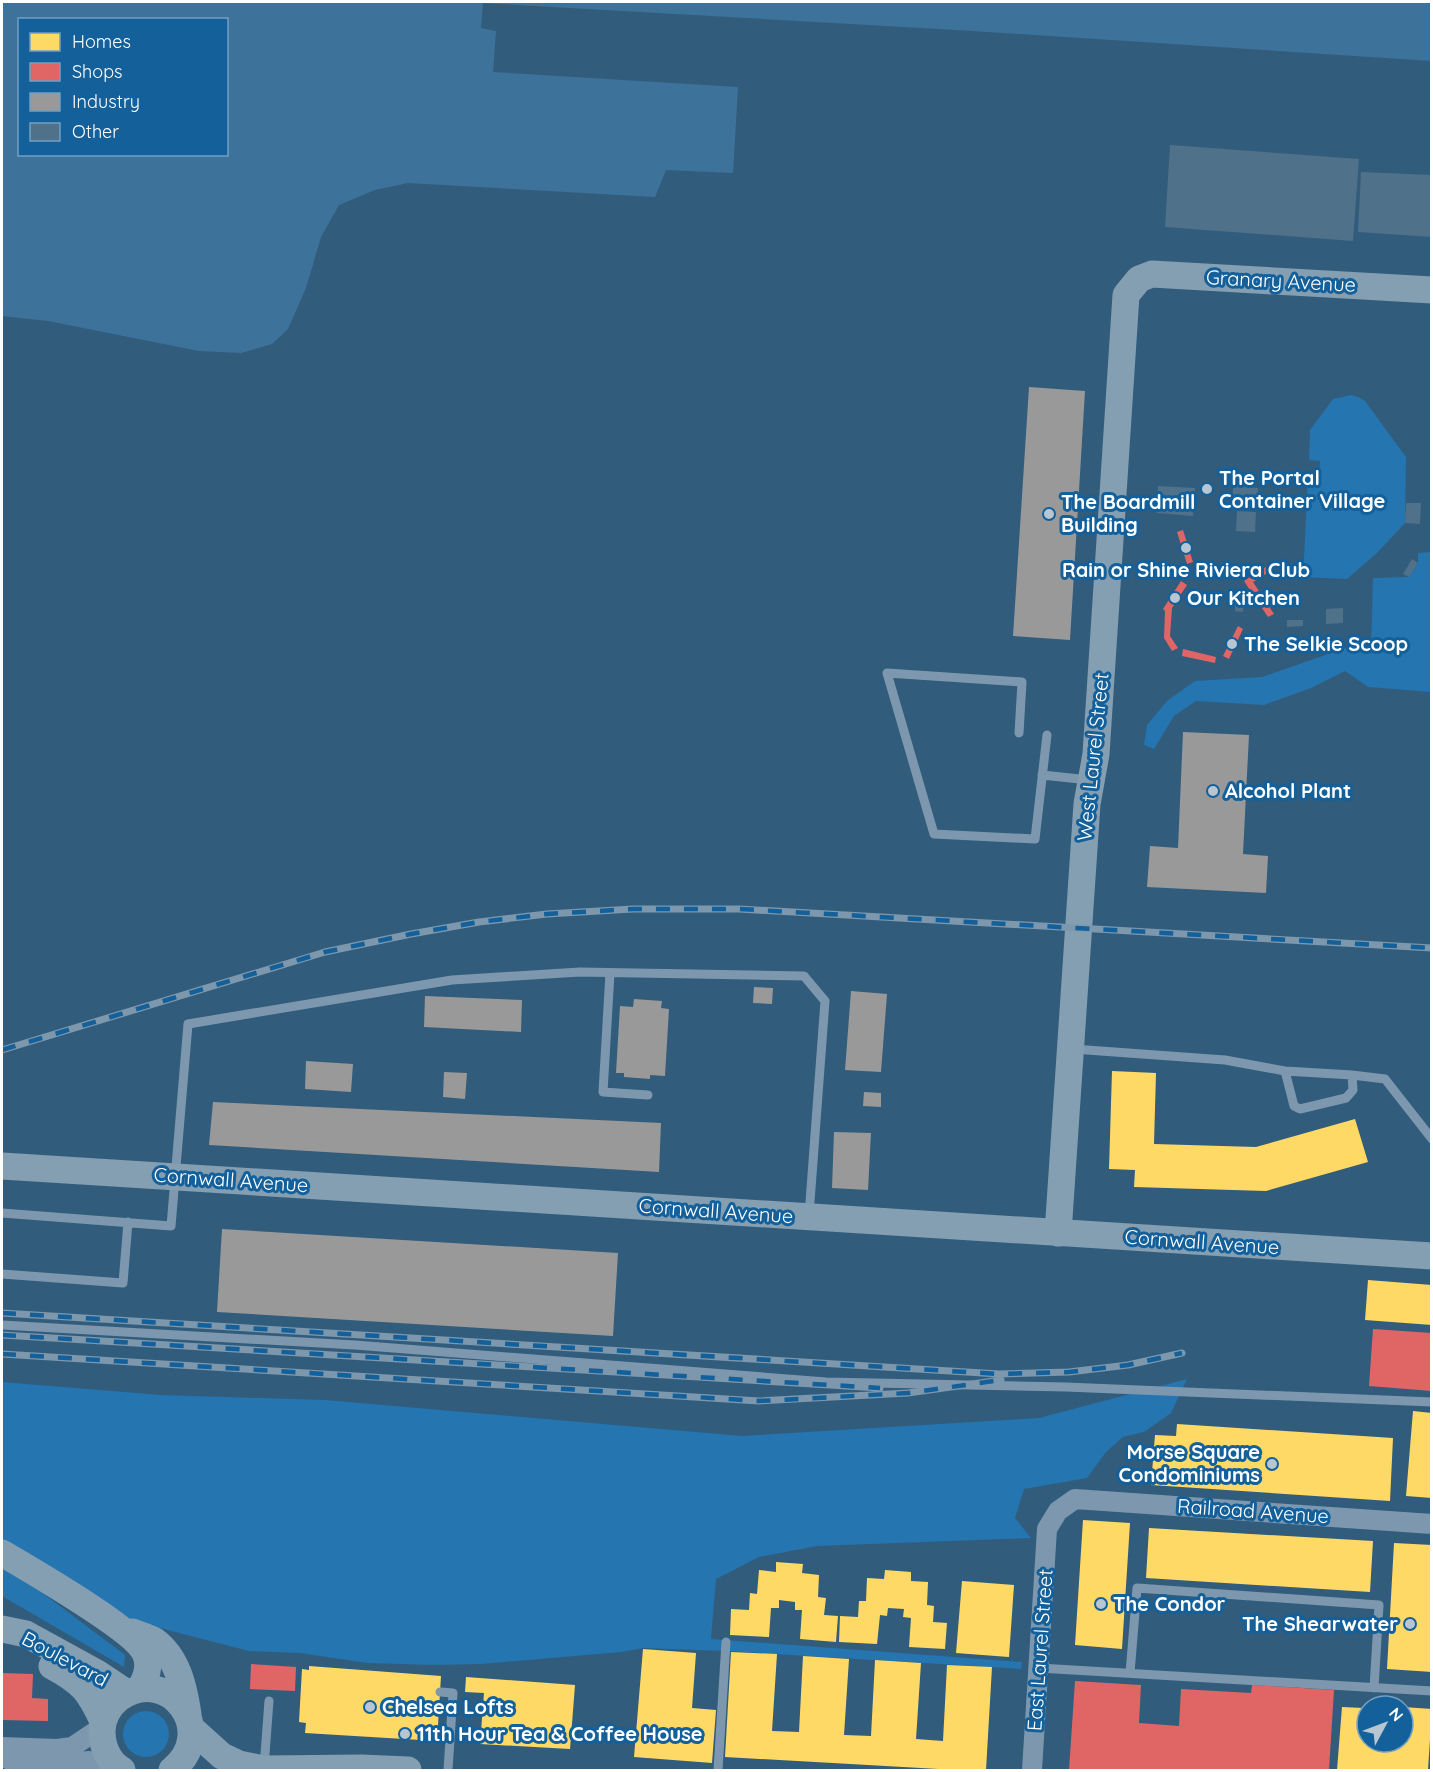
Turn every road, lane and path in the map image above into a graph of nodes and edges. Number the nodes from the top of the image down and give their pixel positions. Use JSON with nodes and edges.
{"nodes":[{"id":1,"x":1134,"y":284,"type":"joint"},
{"id":2,"x":1431,"y":290,"type":"edge"},
{"id":3,"x":1019,"y":733,"type":"dead end"},
{"id":4,"x":1047,"y":735,"type":"dead end"},
{"id":5,"x":1042,"y":775,"type":"junction"},
{"id":6,"x":1092,"y":780,"type":"junction"},
{"id":7,"x":610,"y":972,"type":"junction"},
{"id":8,"x":1070,"y":1048,"type":"junction"},
{"id":9,"x":1285,"y":1071,"type":"junction"},
{"id":10,"x":1352,"y":1075,"type":"junction"},
{"id":11,"x":648,"y":1095,"type":"dead end"},
{"id":12,"x":1431,"y":1139,"type":"edge"},
{"id":13,"x":2,"y":1166,"type":"edge"},
{"id":14,"x":175,"y":1177,"type":"junction"},
{"id":15,"x":2,"y":1213,"type":"edge"},
{"id":16,"x":809,"y":1217,"type":"junction"},
{"id":17,"x":128,"y":1222,"type":"junction"},
{"id":18,"x":1058,"y":1233,"type":"junction"},
{"id":19,"x":1426,"y":1256,"type":"edge"},
{"id":20,"x":2,"y":1274,"type":"edge"},
{"id":21,"x":2,"y":1325,"type":"edge"},
{"id":22,"x":1431,"y":1402,"type":"edge"},
{"id":23,"x":1431,"y":1524,"type":"edge"},
{"id":24,"x":1047,"y":1529,"type":"joint"},
{"id":25,"x":2,"y":1552,"type":"edge"},
{"id":26,"x":116,"y":1625,"type":"junction"},
{"id":27,"x":2,"y":1631,"type":"edge"},
{"id":28,"x":726,"y":1642,"type":"dead end"},
{"id":29,"x":1039,"y":1668,"type":"junction"},
{"id":30,"x":1130,"y":1673,"type":"junction"},
{"id":31,"x":1374,"y":1688,"type":"junction"},
{"id":32,"x":133,"y":1691,"type":"junction"},
{"id":33,"x":1431,"y":1691,"type":"edge"},
{"id":34,"x":440,"y":1692,"type":"dead end"},
{"id":35,"x":269,"y":1701,"type":"dead end"},
{"id":36,"x":190,"y":1722,"type":"junction"},
{"id":37,"x":103,"y":1724,"type":"junction"},
{"id":38,"x":2,"y":1747,"type":"edge"},
{"id":39,"x":2,"y":1755,"type":"edge"},
{"id":40,"x":119,"y":1769,"type":"edge"},
{"id":41,"x":264,"y":1769,"type":"edge"},
{"id":42,"x":172,"y":1770,"type":"edge"},
{"id":43,"x":408,"y":1770,"type":"edge"},
{"id":44,"x":448,"y":1770,"type":"edge"},
{"id":45,"x":718,"y":1770,"type":"edge"},
{"id":46,"x":1032,"y":1770,"type":"edge"}],
"edges":[{"from":1,"to":2,"type":"street","name":"Granary Avenue"},
{"from":1,"to":6,"type":"street","name":"West Laurel Street"},
{"from":3,"to":5,"type":"lane"},
{"from":4,"to":5,"type":"lane"},
{"from":5,"to":6,"type":"lane"},
{"from":6,"to":8,"type":"street","name":"West Laurel Street"},
{"from":7,"to":11,"type":"lane"},
{"from":7,"to":14,"type":"lane"},
{"from":7,"to":16,"type":"lane"},
{"from":8,"to":9,"type":"lane"},
{"from":8,"to":18,"type":"street","name":"West Laurel Street"},
{"from":9,"to":10,"type":"lane"},
{"from":9,"to":10,"type":"lane"},
{"from":10,"to":12,"type":"lane"},
{"from":13,"to":14,"type":"street","name":"Cornwall Avenue"},
{"from":14,"to":16,"type":"street","name":"Cornwall Avenue"},
{"from":14,"to":17,"type":"lane"},
{"from":15,"to":17,"type":"lane"},
{"from":16,"to":18,"type":"street","name":"Cornwall Avenue"},
{"from":17,"to":20,"type":"lane"},
{"from":18,"to":19,"type":"street","name":"Cornwall Avenue"},
{"from":21,"to":22,"type":"lane"},
{"from":23,"to":24,"type":"street","name":"Railroad Avenue"},
{"from":24,"to":29,"type":"street","name":"East Laurel Street"},
{"from":25,"to":26,"type":"street"},
{"from":26,"to":32,"type":"street"},
{"from":26,"to":36,"type":"street"},
{"from":27,"to":32,"type":"street","name":"Boulevard"},
{"from":27,"to":37,"type":"street","name":"Boulevard"},
{"from":28,"to":45,"type":"lane"},
{"from":29,"to":30,"type":"lane"},
{"from":29,"to":46,"type":"street","name":"East Laurel Street"},
{"from":30,"to":31,"type":"lane"},
{"from":30,"to":31,"type":"lane"},
{"from":31,"to":33,"type":"lane"},
{"from":32,"to":36,"type":"street"},
{"from":32,"to":37,"type":"street"},
{"from":34,"to":44,"type":"lane"},
{"from":35,"to":41,"type":"lane"},
{"from":36,"to":41,"type":"street"},
{"from":36,"to":42,"type":"street"},
{"from":37,"to":38,"type":"street"},
{"from":37,"to":40,"type":"street","name":"Boulevard"},
{"from":39,"to":40,"type":"street"},
{"from":41,"to":43,"type":"street"}]}
